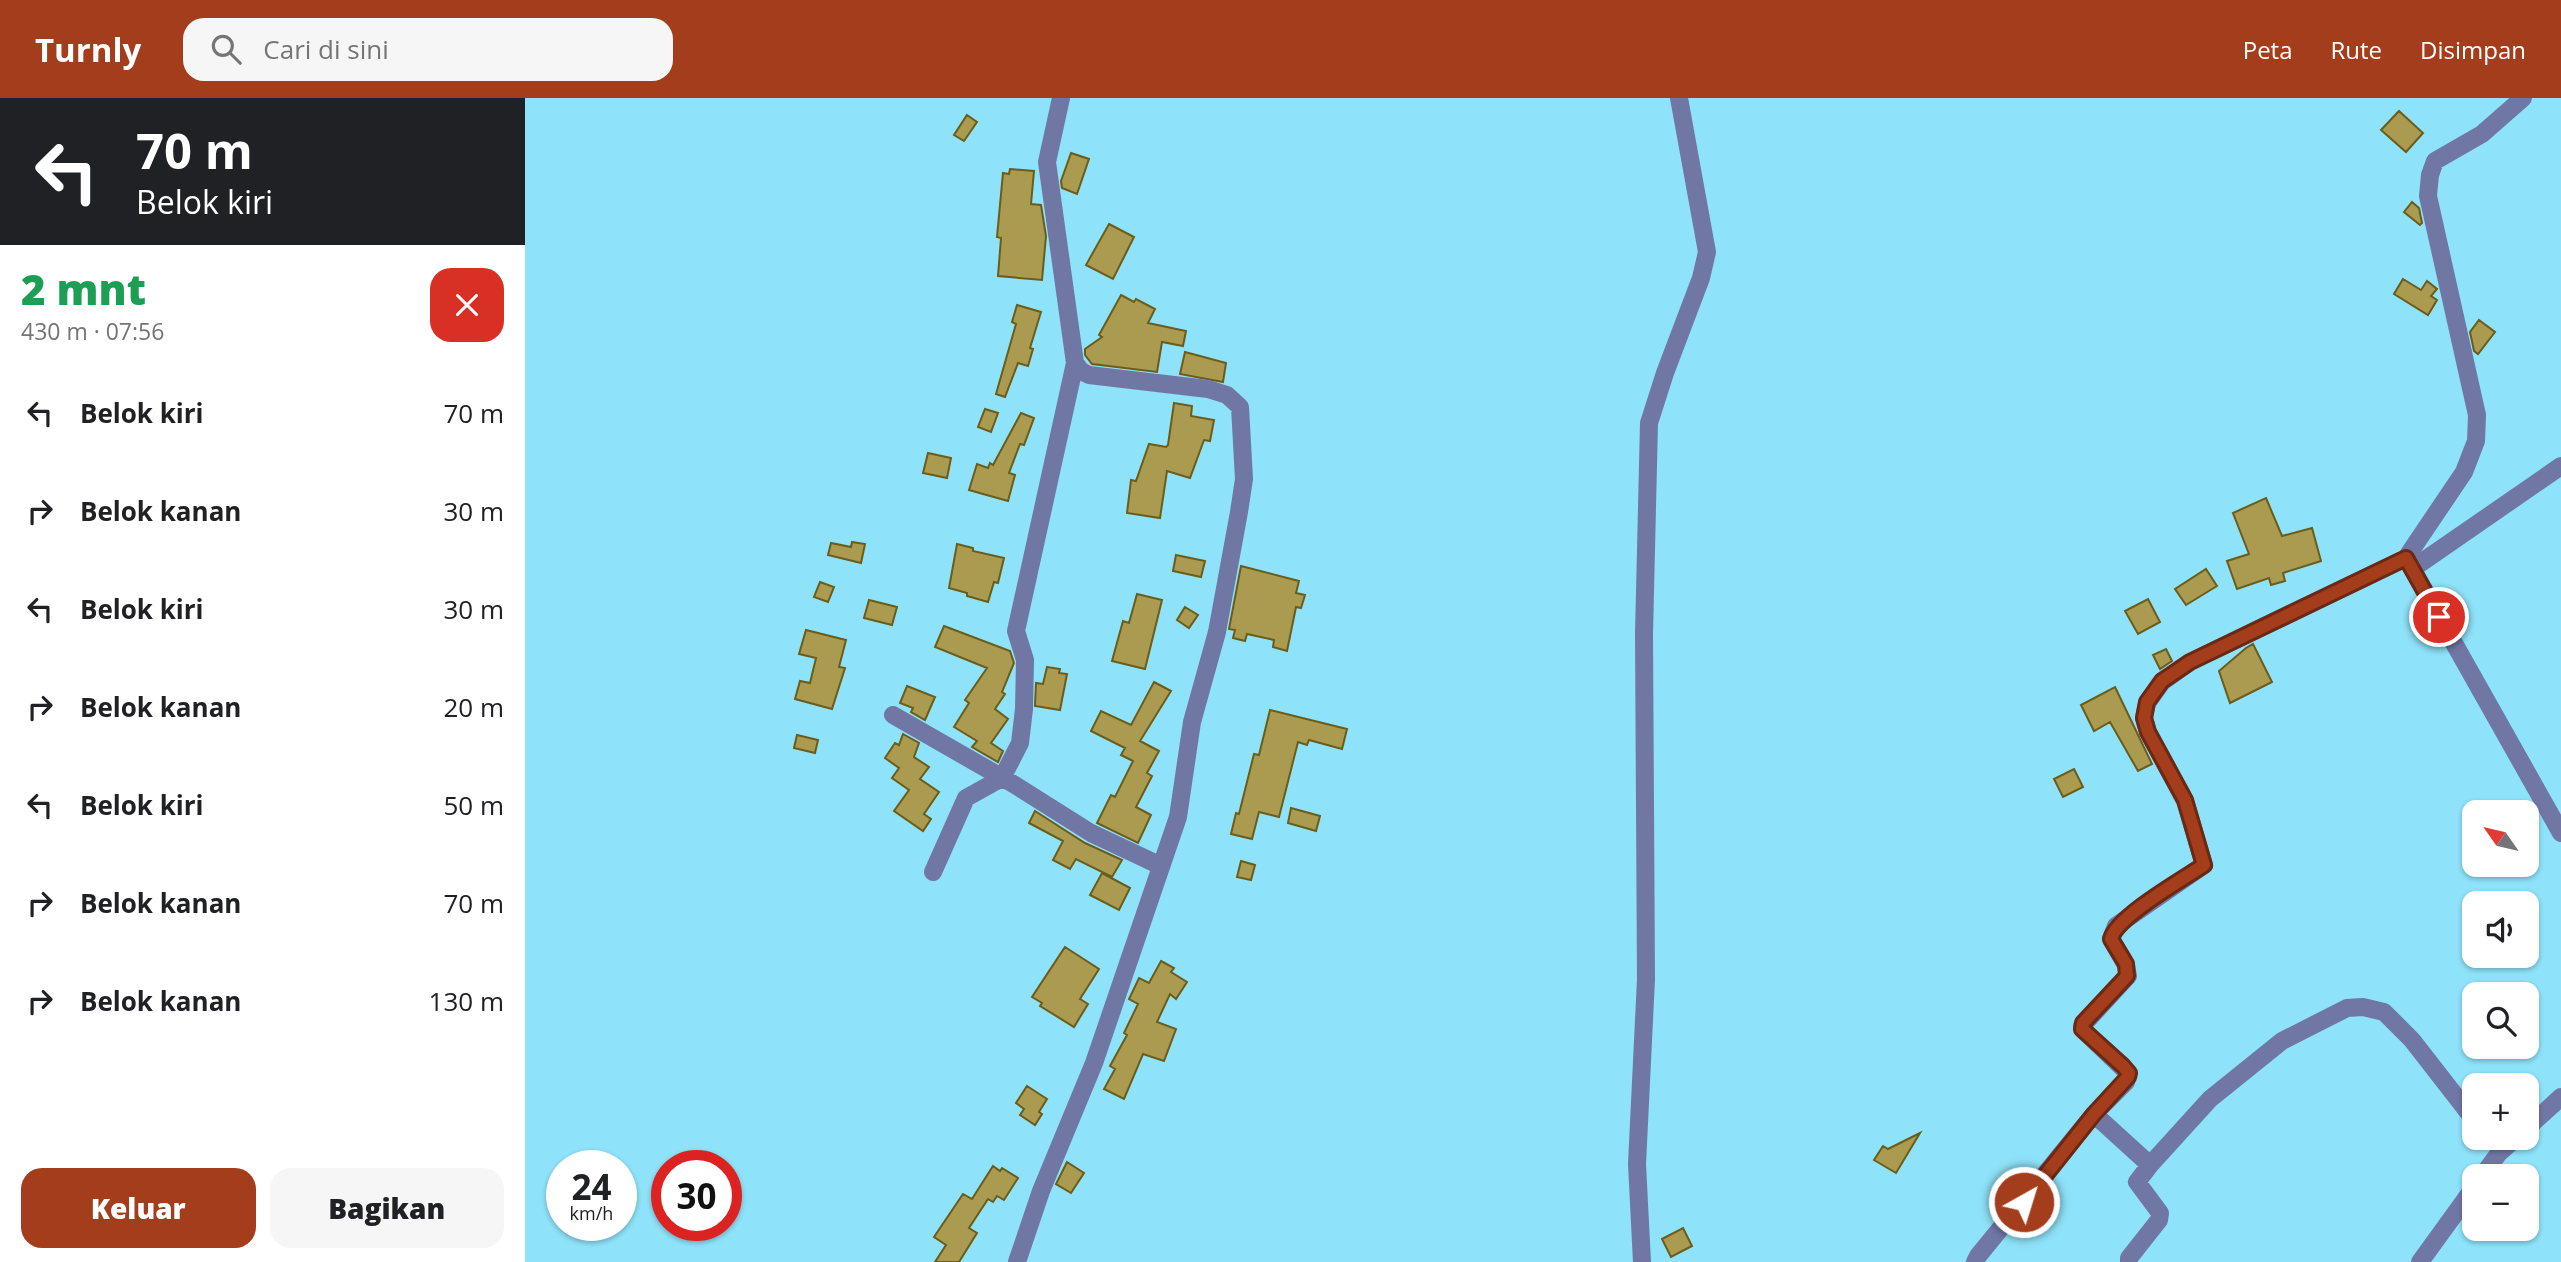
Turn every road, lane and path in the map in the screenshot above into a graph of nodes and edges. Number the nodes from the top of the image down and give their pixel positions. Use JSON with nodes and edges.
{"nodes":[{"id":1,"x":1061,"y":98,"type":"edge"},
{"id":2,"x":1679,"y":98,"type":"edge"},
{"id":3,"x":2523,"y":98,"type":"edge"},
{"id":4,"x":1075,"y":363,"type":"junction"},
{"id":5,"x":2561,"y":466,"type":"edge"},
{"id":6,"x":2409,"y":564,"type":"junction"},
{"id":7,"x":893,"y":715,"type":"dead end"},
{"id":8,"x":1002,"y":778,"type":"junction"},
{"id":9,"x":2561,"y":833,"type":"edge"},
{"id":10,"x":1161,"y":866,"type":"junction"},
{"id":11,"x":933,"y":872,"type":"dead end"},
{"id":12,"x":2561,"y":1097,"type":"edge"},
{"id":13,"x":2462,"y":1104,"type":"edge"},
{"id":14,"x":2094,"y":1114,"type":"junction"},
{"id":15,"x":2539,"y":1117,"type":"edge"},
{"id":16,"x":2497,"y":1150,"type":"edge"},
{"id":17,"x":2502,"y":1150,"type":"edge"},
{"id":18,"x":2499,"y":1153,"type":"junction"},
{"id":19,"x":2491,"y":1164,"type":"edge"},
{"id":20,"x":2150,"y":1165,"type":"junction"},
{"id":21,"x":2462,"y":1204,"type":"edge"},
{"id":22,"x":1017,"y":1262,"type":"edge"},
{"id":23,"x":1642,"y":1262,"type":"edge"},
{"id":24,"x":1975,"y":1262,"type":"edge"},
{"id":25,"x":2129,"y":1262,"type":"edge"},
{"id":26,"x":2420,"y":1262,"type":"edge"}],
"edges":[{"from":1,"to":4,"type":"street"},
{"from":2,"to":23,"type":"street"},
{"from":3,"to":6,"type":"street"},
{"from":4,"to":8,"type":"street"},
{"from":4,"to":10,"type":"street"},
{"from":5,"to":6,"type":"street"},
{"from":6,"to":9,"type":"street"},
{"from":6,"to":14,"type":"street"},
{"from":7,"to":8,"type":"street"},
{"from":8,"to":10,"type":"street"},
{"from":8,"to":11,"type":"street"},
{"from":10,"to":22,"type":"street"},
{"from":12,"to":15,"type":"street"},
{"from":13,"to":20,"type":"street"},
{"from":14,"to":20,"type":"street"},
{"from":14,"to":24,"type":"street"},
{"from":16,"to":18,"type":"street"},
{"from":17,"to":18,"type":"street"},
{"from":18,"to":19,"type":"street"},
{"from":20,"to":25,"type":"street"},
{"from":21,"to":26,"type":"street"}]}
